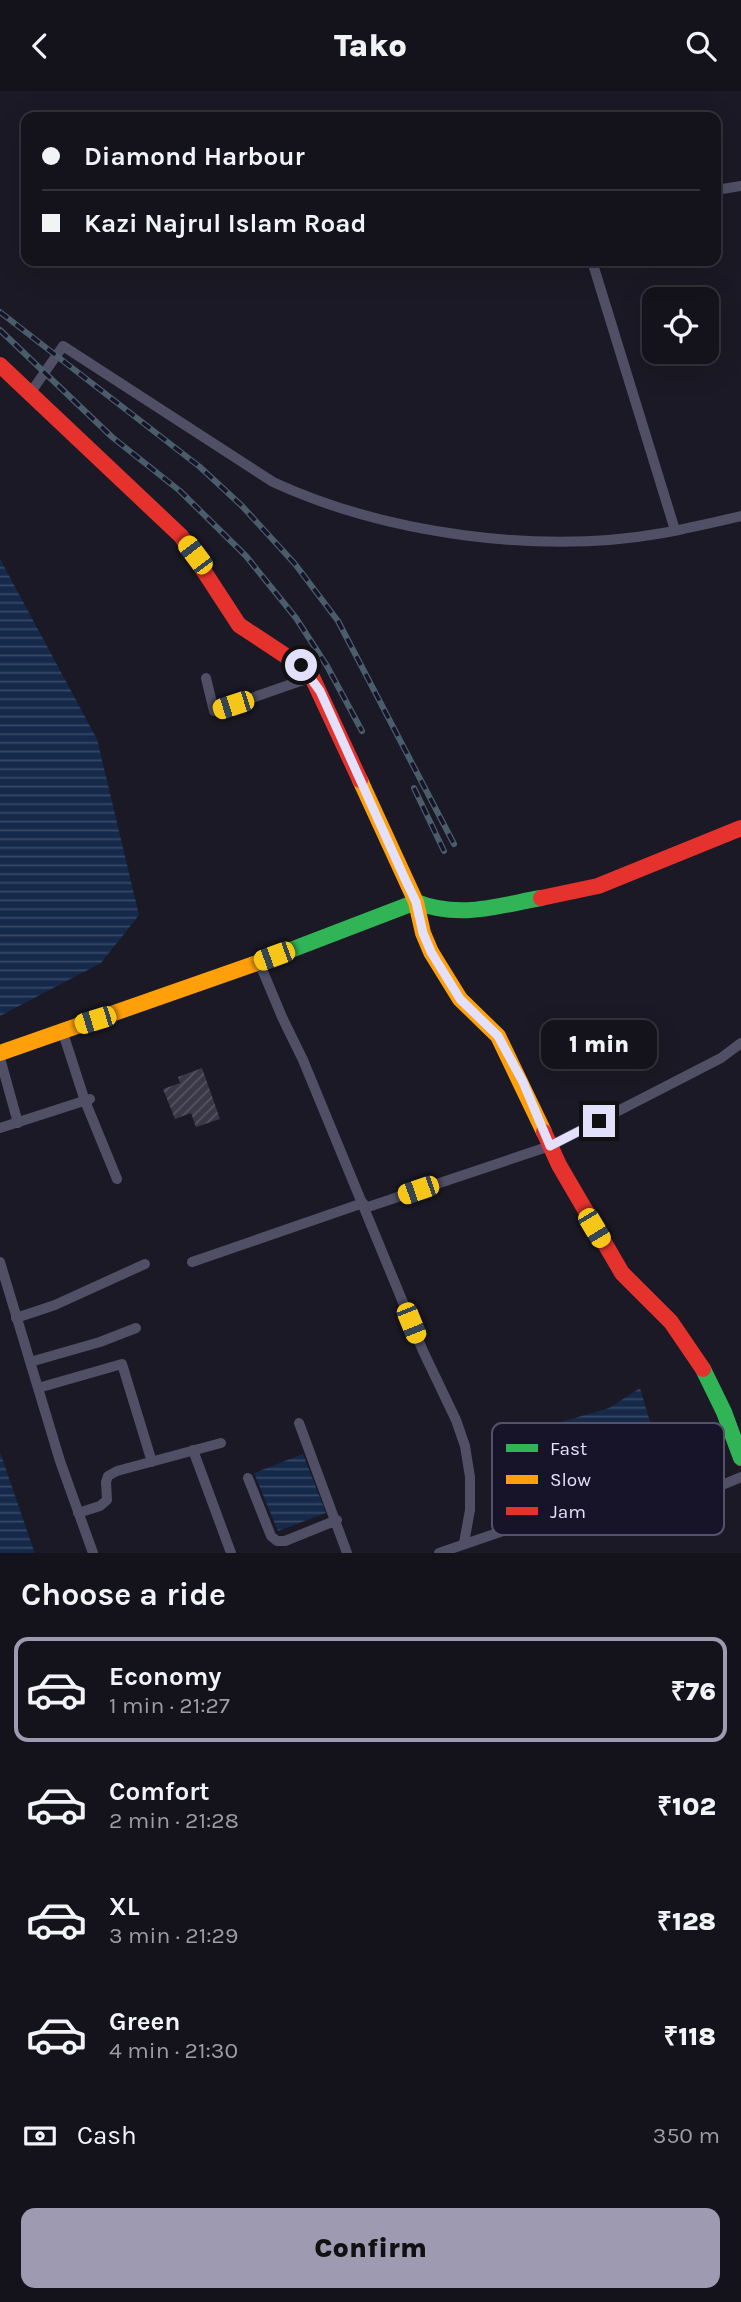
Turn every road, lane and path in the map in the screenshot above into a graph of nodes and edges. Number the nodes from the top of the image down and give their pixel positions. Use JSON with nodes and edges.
{"nodes":[{"id":1,"x":741,"y":186,"type":"edge"},
{"id":2,"x":721,"y":189,"type":"edge"},
{"id":3,"x":594,"y":266,"type":"edge"},
{"id":4,"x":0,"y":365,"type":"edge"},
{"id":5,"x":31,"y":392,"type":"junction"},
{"id":6,"x":741,"y":516,"type":"edge"},
{"id":7,"x":675,"y":530,"type":"junction"},
{"id":8,"x":312,"y":677,"type":"junction"},
{"id":9,"x":206,"y":678,"type":"dead end"},
{"id":10,"x":741,"y":828,"type":"edge"},
{"id":11,"x":416,"y":902,"type":"junction"},
{"id":12,"x":259,"y":962,"type":"junction"},
{"id":13,"x":62,"y":1030,"type":"junction"},
{"id":14,"x":740,"y":1043,"type":"edge"},
{"id":15,"x":0,"y":1055,"type":"edge"},
{"id":16,"x":88,"y":1100,"type":"junction"},
{"id":17,"x":18,"y":1123,"type":"junction"},
{"id":18,"x":0,"y":1128,"type":"edge"},
{"id":19,"x":550,"y":1146,"type":"junction"},
{"id":20,"x":117,"y":1179,"type":"dead end"},
{"id":21,"x":364,"y":1206,"type":"junction"},
{"id":22,"x":0,"y":1262,"type":"edge"},
{"id":23,"x":192,"y":1262,"type":"dead end"},
{"id":24,"x":145,"y":1264,"type":"dead end"},
{"id":25,"x":16,"y":1318,"type":"junction"},
{"id":26,"x":136,"y":1328,"type":"dead end"},
{"id":27,"x":30,"y":1362,"type":"junction"},
{"id":28,"x":37,"y":1388,"type":"junction"},
{"id":29,"x":299,"y":1423,"type":"dead end"},
{"id":30,"x":220,"y":1443,"type":"dead end"},
{"id":31,"x":193,"y":1450,"type":"junction"},
{"id":32,"x":741,"y":1458,"type":"edge"},
{"id":33,"x":152,"y":1462,"type":"junction"},
{"id":34,"x":741,"y":1477,"type":"edge"},
{"id":35,"x":248,"y":1478,"type":"dead end"},
{"id":36,"x":724,"y":1484,"type":"edge"},
{"id":37,"x":78,"y":1513,"type":"junction"},
{"id":38,"x":337,"y":1520,"type":"junction"},
{"id":39,"x":492,"y":1534,"type":"edge"},
{"id":40,"x":464,"y":1543,"type":"junction"},
{"id":41,"x":93,"y":1553,"type":"edge"},
{"id":42,"x":231,"y":1553,"type":"edge"},
{"id":43,"x":347,"y":1553,"type":"edge"},
{"id":44,"x":439,"y":1553,"type":"edge"}],
"edges":[{"from":1,"to":2,"type":"street"},
{"from":3,"to":7,"type":"street"},
{"from":4,"to":5,"type":"main road"},
{"from":5,"to":7,"type":"street"},
{"from":5,"to":8,"type":"main road"},
{"from":6,"to":7,"type":"street"},
{"from":8,"to":9,"type":"street"},
{"from":8,"to":11,"type":"main road"},
{"from":10,"to":11,"type":"main road"},
{"from":11,"to":12,"type":"main road"},
{"from":11,"to":19,"type":"main road"},
{"from":12,"to":13,"type":"main road"},
{"from":12,"to":21,"type":"street"},
{"from":13,"to":15,"type":"main road"},
{"from":13,"to":16,"type":"street"},
{"from":14,"to":19,"type":"street"},
{"from":15,"to":17,"type":"street"},
{"from":16,"to":17,"type":"street"},
{"from":16,"to":20,"type":"street"},
{"from":17,"to":18,"type":"street"},
{"from":19,"to":21,"type":"street"},
{"from":19,"to":32,"type":"main road"},
{"from":21,"to":23,"type":"street"},
{"from":21,"to":40,"type":"street"},
{"from":22,"to":25,"type":"street"},
{"from":24,"to":25,"type":"street"},
{"from":25,"to":27,"type":"street"},
{"from":26,"to":27,"type":"street"},
{"from":27,"to":28,"type":"street"},
{"from":28,"to":33,"type":"street"},
{"from":28,"to":37,"type":"street"},
{"from":29,"to":38,"type":"street"},
{"from":30,"to":31,"type":"street"},
{"from":31,"to":33,"type":"street"},
{"from":31,"to":42,"type":"street"},
{"from":33,"to":37,"type":"street"},
{"from":34,"to":36,"type":"street"},
{"from":35,"to":38,"type":"street"},
{"from":37,"to":41,"type":"street"},
{"from":38,"to":43,"type":"street"},
{"from":39,"to":40,"type":"street"},
{"from":40,"to":44,"type":"street"}]}
